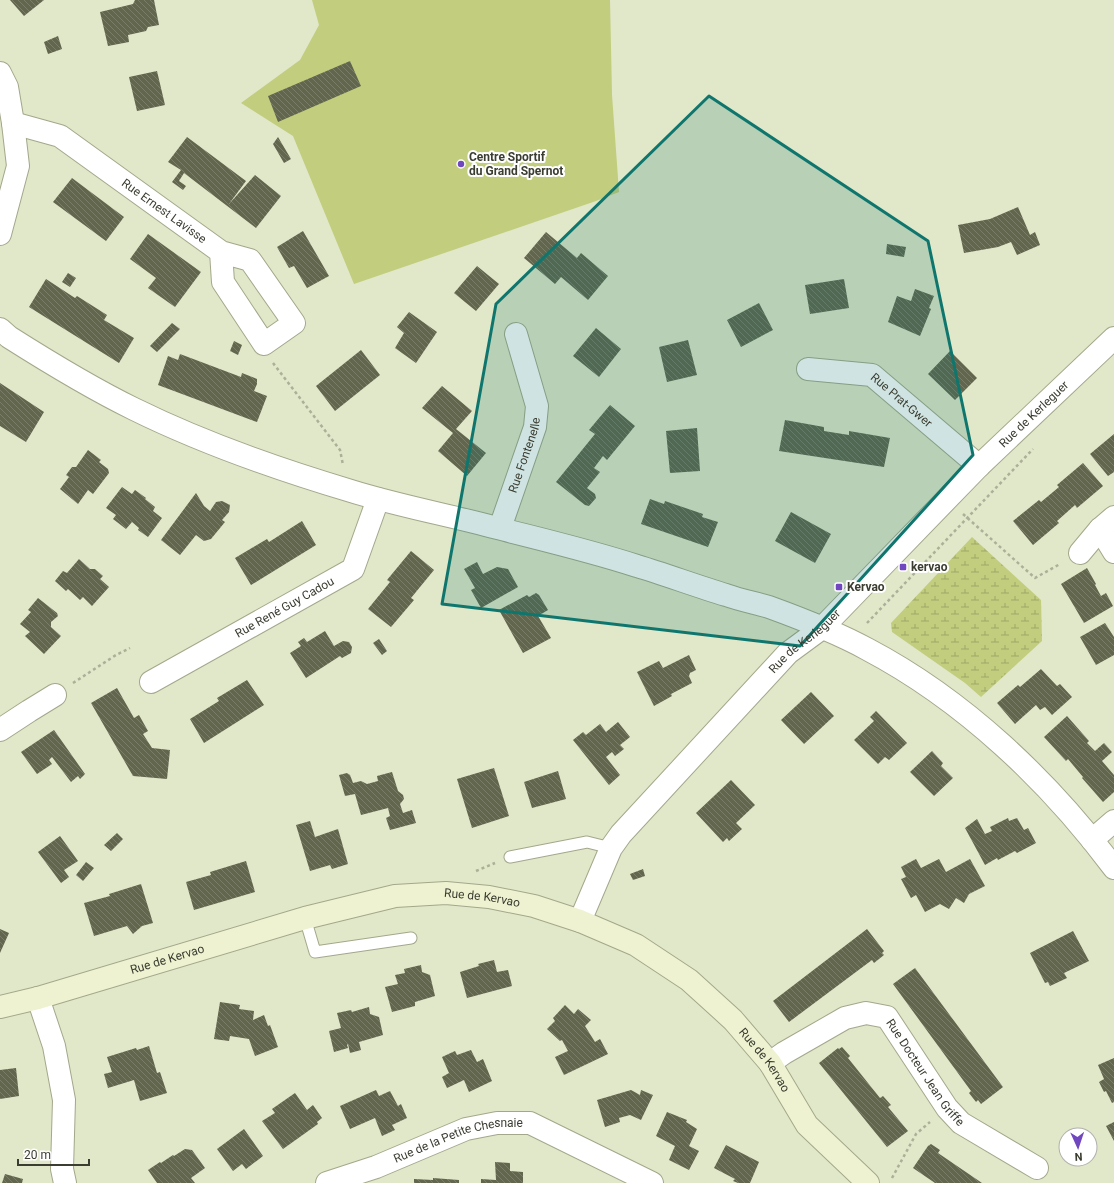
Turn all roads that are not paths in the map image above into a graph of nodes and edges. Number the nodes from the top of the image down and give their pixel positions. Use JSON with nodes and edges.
{"nodes":[{"id":1,"x":0,"y":73,"type":"edge"},
{"id":2,"x":13,"y":123,"type":"junction"},
{"id":3,"x":0,"y":234,"type":"edge"},
{"id":4,"x":222,"y":252,"type":"junction"},
{"id":5,"x":0,"y":329,"type":"edge"},
{"id":6,"x":516,"y":334,"type":"dead end"},
{"id":7,"x":1114,"y":338,"type":"edge"},
{"id":8,"x":808,"y":369,"type":"dead end"},
{"id":9,"x":979,"y":466,"type":"junction"},
{"id":10,"x":378,"y":499,"type":"junction"},
{"id":11,"x":1107,"y":523,"type":"edge"},
{"id":12,"x":500,"y":528,"type":"junction"},
{"id":13,"x":1114,"y":552,"type":"edge"},
{"id":14,"x":1080,"y":554,"type":"road end"},
{"id":15,"x":822,"y":628,"type":"junction"},
{"id":16,"x":151,"y":682,"type":"dead end"},
{"id":17,"x":55,"y":695,"type":"road end"},
{"id":18,"x":0,"y":730,"type":"edge"},
{"id":19,"x":1114,"y":821,"type":"edge"},
{"id":20,"x":1092,"y":840,"type":"junction"},
{"id":21,"x":611,"y":848,"type":"junction"},
{"id":22,"x":510,"y":857,"type":"road end"},
{"id":23,"x":1114,"y":868,"type":"edge"},
{"id":24,"x":305,"y":918,"type":"junction"},
{"id":25,"x":580,"y":921,"type":"junction"},
{"id":26,"x":411,"y":938,"type":"dead end"},
{"id":27,"x":38,"y":998,"type":"junction"},
{"id":28,"x":0,"y":1007,"type":"edge"},
{"id":29,"x":770,"y":1063,"type":"junction"},
{"id":30,"x":1038,"y":1168,"type":"dead end"},
{"id":31,"x":65,"y":1183,"type":"edge"},
{"id":32,"x":327,"y":1183,"type":"edge"},
{"id":33,"x":652,"y":1183,"type":"edge"},
{"id":34,"x":868,"y":1183,"type":"edge"}],
"edges":[{"from":1,"to":2,"type":"street"},
{"from":2,"to":3,"type":"street"},
{"from":2,"to":4,"type":"street","name":"Rue Ernest Lavisse"},
{"from":4,"to":4,"type":"street","name":"Rue Ernest Lavisse"},
{"from":5,"to":10,"type":"street"},
{"from":6,"to":12,"type":"street","name":"Rue Fontenelle"},
{"from":7,"to":9,"type":"street","name":"Rue de Kerleguer"},
{"from":8,"to":9,"type":"street","name":"Rue Prat-Gwer"},
{"from":9,"to":15,"type":"street","name":"Rue de Kerleguer"},
{"from":10,"to":12,"type":"street"},
{"from":10,"to":16,"type":"street","name":"Rue René Guy Cadou"},
{"from":11,"to":13,"type":"street"},
{"from":11,"to":14,"type":"street"},
{"from":12,"to":15,"type":"street"},
{"from":15,"to":20,"type":"street"},
{"from":15,"to":21,"type":"street","name":"Rue de Kerleguer"},
{"from":17,"to":18,"type":"street"},
{"from":19,"to":20,"type":"street"},
{"from":20,"to":23,"type":"street"},
{"from":21,"to":22,"type":"lane"},
{"from":21,"to":25,"type":"street","name":"Rue de Kerleguer"},
{"from":24,"to":25,"type":"main road","name":"Rue de Kervao"},
{"from":24,"to":26,"type":"lane"},
{"from":24,"to":27,"type":"main road","name":"Rue de Kervao"},
{"from":25,"to":29,"type":"main road","name":"Rue de Kervao"},
{"from":27,"to":28,"type":"main road","name":"Rue de Kervao"},
{"from":27,"to":31,"type":"street"},
{"from":29,"to":30,"type":"street","name":"Rue Docteur Jean Griffe"},
{"from":29,"to":34,"type":"main road","name":"Rue de Kervao"},
{"from":32,"to":33,"type":"street","name":"Rue de la Petite Chesnaie"}]}
